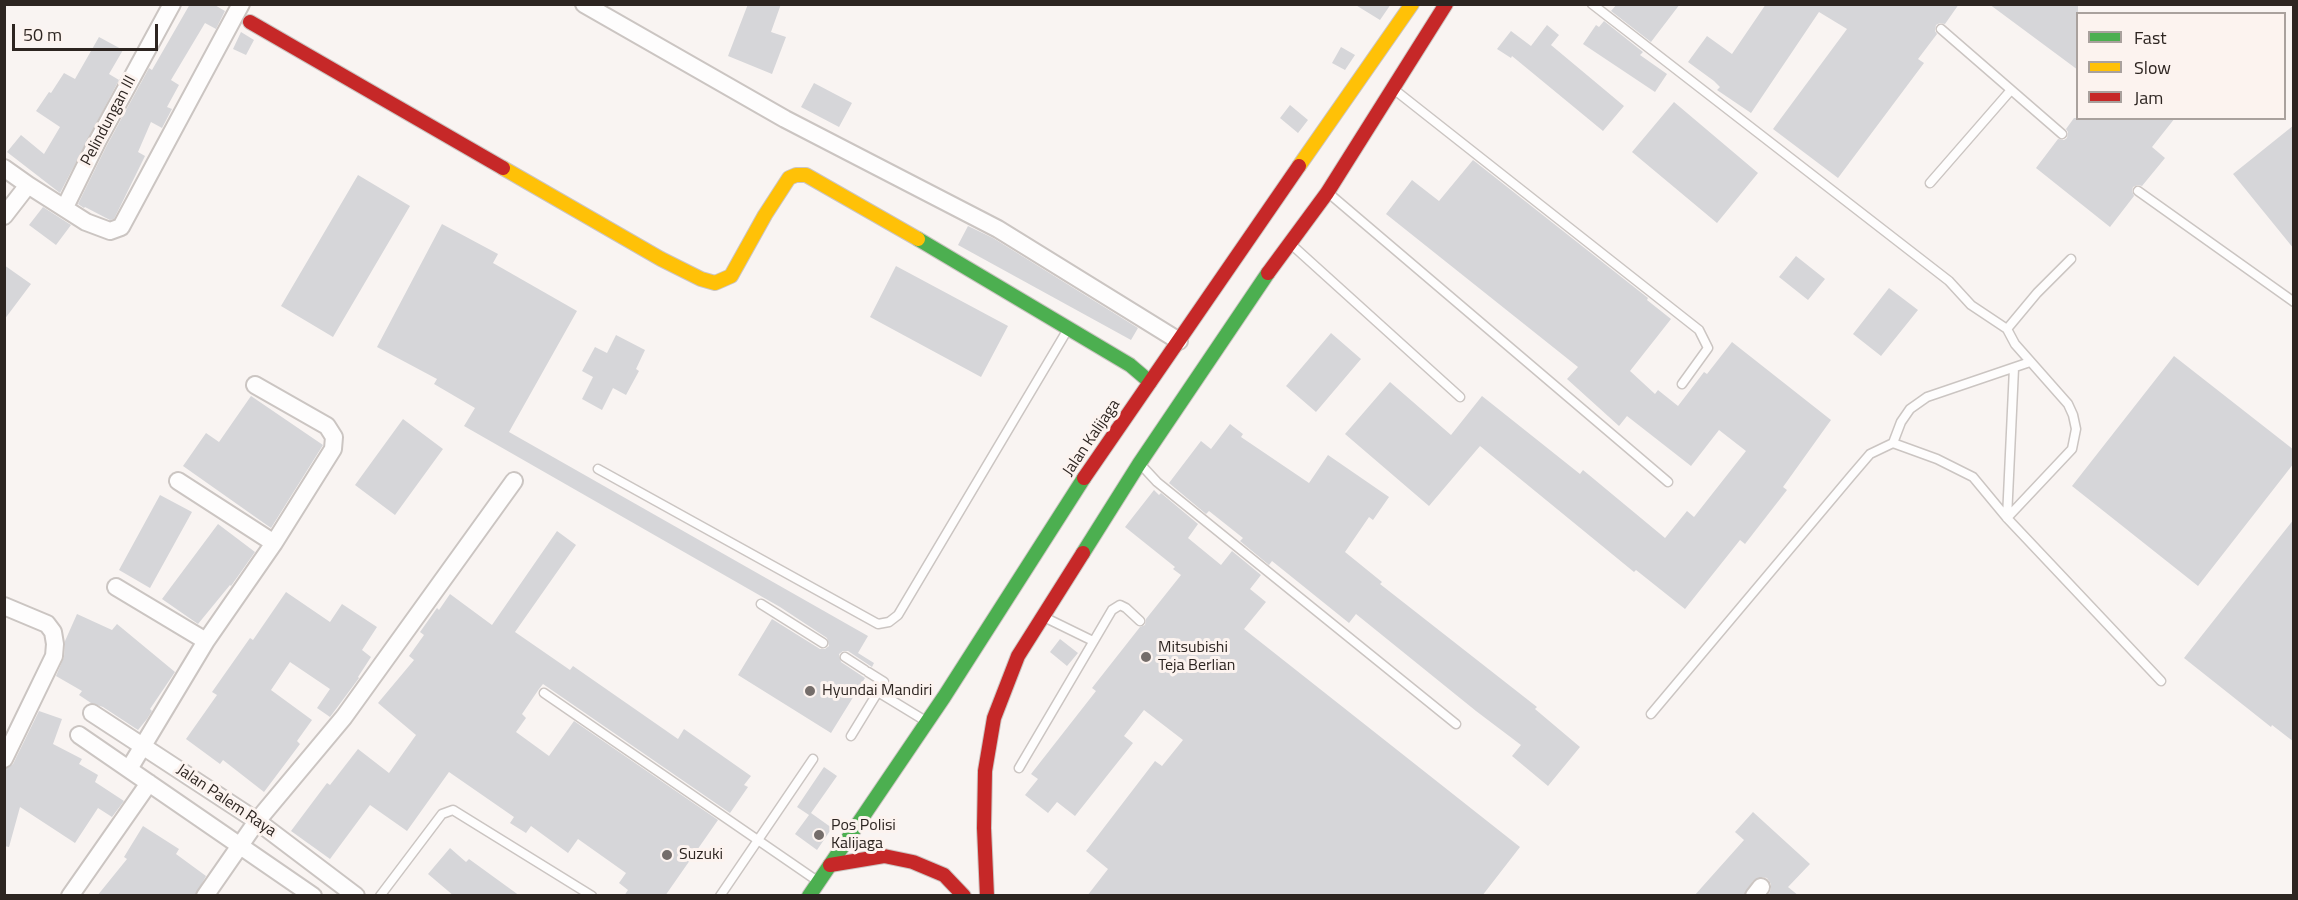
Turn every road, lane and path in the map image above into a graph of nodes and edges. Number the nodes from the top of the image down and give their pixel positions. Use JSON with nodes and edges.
{"nodes":[{"id":1,"x":172,"y":4,"type":"edge"},
{"id":2,"x":241,"y":4,"type":"edge"},
{"id":3,"x":584,"y":4,"type":"edge"},
{"id":4,"x":1446,"y":4,"type":"edge"},
{"id":5,"x":1592,"y":4,"type":"edge"},
{"id":6,"x":1411,"y":5,"type":"edge"},
{"id":7,"x":250,"y":22,"type":"dead end"},
{"id":8,"x":1941,"y":29,"type":"dead end"},
{"id":9,"x":1393,"y":88,"type":"junction"},
{"id":10,"x":2011,"y":90,"type":"junction"},
{"id":11,"x":2062,"y":134,"type":"dead end"},
{"id":12,"x":4,"y":168,"type":"edge"},
{"id":13,"x":1930,"y":183,"type":"dead end"},
{"id":14,"x":28,"y":185,"type":"junction"},
{"id":15,"x":2138,"y":191,"type":"dead end"},
{"id":16,"x":1327,"y":193,"type":"junction"},
{"id":17,"x":64,"y":207,"type":"junction"},
{"id":18,"x":4,"y":216,"type":"edge"},
{"id":19,"x":1289,"y":242,"type":"junction"},
{"id":20,"x":2071,"y":259,"type":"dead end"},
{"id":21,"x":2294,"y":302,"type":"edge"},
{"id":22,"x":1068,"y":328,"type":"junction"},
{"id":23,"x":2007,"y":329,"type":"junction"},
{"id":24,"x":1179,"y":341,"type":"junction"},
{"id":25,"x":2030,"y":362,"type":"junction"},
{"id":26,"x":2014,"y":368,"type":"junction"},
{"id":27,"x":1150,"y":382,"type":"junction"},
{"id":28,"x":1682,"y":384,"type":"dead end"},
{"id":29,"x":255,"y":385,"type":"dead end"},
{"id":30,"x":1460,"y":397,"type":"dead end"},
{"id":31,"x":1893,"y":443,"type":"junction"},
{"id":32,"x":1104,"y":446,"type":"junction"},
{"id":33,"x":1130,"y":460,"type":"junction"},
{"id":34,"x":598,"y":469,"type":"dead end"},
{"id":35,"x":178,"y":481,"type":"dead end"},
{"id":36,"x":514,"y":481,"type":"dead end"},
{"id":37,"x":1668,"y":482,"type":"dead end"},
{"id":38,"x":2007,"y":518,"type":"junction"},
{"id":39,"x":274,"y":543,"type":"junction"},
{"id":40,"x":116,"y":588,"type":"dead end"},
{"id":41,"x":761,"y":604,"type":"dead end"},
{"id":42,"x":4,"y":606,"type":"edge"},
{"id":43,"x":1043,"y":617,"type":"junction"},
{"id":44,"x":1140,"y":621,"type":"dead end"},
{"id":45,"x":206,"y":641,"type":"junction"},
{"id":46,"x":1093,"y":641,"type":"junction"},
{"id":47,"x":823,"y":643,"type":"dead end"},
{"id":48,"x":845,"y":657,"type":"dead end"},
{"id":49,"x":2161,"y":681,"type":"dead end"},
{"id":50,"x":879,"y":692,"type":"junction"},
{"id":51,"x":544,"y":693,"type":"dead end"},
{"id":52,"x":92,"y":713,"type":"dead end"},
{"id":53,"x":1651,"y":714,"type":"dead end"},
{"id":54,"x":927,"y":722,"type":"junction"},
{"id":55,"x":1455,"y":724,"type":"dead end"},
{"id":56,"x":79,"y":735,"type":"dead end"},
{"id":57,"x":851,"y":736,"type":"dead end"},
{"id":58,"x":143,"y":745,"type":"junction"},
{"id":59,"x":4,"y":759,"type":"edge"},
{"id":60,"x":813,"y":759,"type":"dead end"},
{"id":61,"x":1019,"y":768,"type":"dead end"},
{"id":62,"x":129,"y":769,"type":"junction"},
{"id":63,"x":149,"y":783,"type":"junction"},
{"id":64,"x":257,"y":821,"type":"junction"},
{"id":65,"x":758,"y":840,"type":"junction"},
{"id":66,"x":239,"y":845,"type":"junction"},
{"id":67,"x":830,"y":865,"type":"junction"},
{"id":68,"x":819,"y":882,"type":"junction"},
{"id":69,"x":70,"y":896,"type":"edge"},
{"id":70,"x":205,"y":896,"type":"edge"},
{"id":71,"x":312,"y":896,"type":"edge"},
{"id":72,"x":356,"y":896,"type":"edge"},
{"id":73,"x":380,"y":896,"type":"edge"},
{"id":74,"x":592,"y":896,"type":"edge"},
{"id":75,"x":720,"y":896,"type":"edge"},
{"id":76,"x":809,"y":896,"type":"edge"},
{"id":77,"x":963,"y":896,"type":"edge"},
{"id":78,"x":987,"y":896,"type":"edge"}],
"edges":[{"from":1,"to":17,"type":"street","name":"Pelindungan III"},
{"from":2,"to":17,"type":"street"},
{"from":3,"to":24,"type":"street"},
{"from":4,"to":9,"type":"main road"},
{"from":5,"to":23,"type":"lane"},
{"from":6,"to":24,"type":"main road","name":"Jalan Kalijaga"},
{"from":7,"to":22,"type":"main road"},
{"from":8,"to":10,"type":"lane"},
{"from":9,"to":16,"type":"main road"},
{"from":9,"to":28,"type":"lane"},
{"from":10,"to":11,"type":"lane"},
{"from":10,"to":13,"type":"lane"},
{"from":12,"to":14,"type":"street"},
{"from":14,"to":17,"type":"street"},
{"from":14,"to":18,"type":"street"},
{"from":15,"to":21,"type":"lane"},
{"from":16,"to":19,"type":"main road"},
{"from":16,"to":37,"type":"lane"},
{"from":19,"to":30,"type":"lane"},
{"from":19,"to":33,"type":"main road"},
{"from":20,"to":23,"type":"lane"},
{"from":22,"to":27,"type":"main road"},
{"from":22,"to":34,"type":"lane"},
{"from":23,"to":25,"type":"lane"},
{"from":24,"to":27,"type":"main road","name":"Jalan Kalijaga"},
{"from":25,"to":26,"type":"lane"},
{"from":25,"to":38,"type":"lane"},
{"from":26,"to":31,"type":"lane"},
{"from":26,"to":38,"type":"lane"},
{"from":27,"to":32,"type":"main road","name":"Jalan Kalijaga"},
{"from":29,"to":39,"type":"street"},
{"from":31,"to":38,"type":"lane"},
{"from":31,"to":53,"type":"lane"},
{"from":32,"to":33,"type":"main road"},
{"from":32,"to":54,"type":"main road","name":"Jalan Kalijaga"},
{"from":33,"to":43,"type":"main road"},
{"from":33,"to":55,"type":"lane"},
{"from":35,"to":39,"type":"street"},
{"from":36,"to":64,"type":"street"},
{"from":38,"to":49,"type":"lane"},
{"from":39,"to":45,"type":"street"},
{"from":40,"to":45,"type":"street"},
{"from":41,"to":47,"type":"lane"},
{"from":42,"to":59,"type":"street"},
{"from":43,"to":46,"type":"lane"},
{"from":43,"to":78,"type":"main road"},
{"from":44,"to":46,"type":"lane"},
{"from":45,"to":58,"type":"street"},
{"from":46,"to":61,"type":"lane"},
{"from":48,"to":50,"type":"lane"},
{"from":50,"to":54,"type":"lane"},
{"from":50,"to":57,"type":"lane"},
{"from":51,"to":65,"type":"lane"},
{"from":52,"to":58,"type":"street","name":"Jalan Palem Raya"},
{"from":54,"to":67,"type":"main road","name":"Jalan Kalijaga"},
{"from":56,"to":62,"type":"street","name":"Jalan Palem Raya"},
{"from":58,"to":62,"type":"street"},
{"from":58,"to":64,"type":"street","name":"Jalan Palem Raya"},
{"from":60,"to":65,"type":"lane"},
{"from":62,"to":63,"type":"street","name":"Jalan Palem Raya"},
{"from":63,"to":66,"type":"street","name":"Jalan Palem Raya"},
{"from":63,"to":69,"type":"street"},
{"from":64,"to":66,"type":"street"},
{"from":64,"to":72,"type":"street","name":"Jalan Palem Raya"},
{"from":65,"to":68,"type":"lane"},
{"from":65,"to":75,"type":"lane"},
{"from":66,"to":70,"type":"street"},
{"from":66,"to":71,"type":"street","name":"Jalan Palem Raya"},
{"from":67,"to":68,"type":"main road","name":"Jalan Kalijaga"},
{"from":67,"to":77,"type":"main road"},
{"from":68,"to":76,"type":"main road","name":"Jalan Kalijaga"},
{"from":73,"to":74,"type":"lane"}]}
